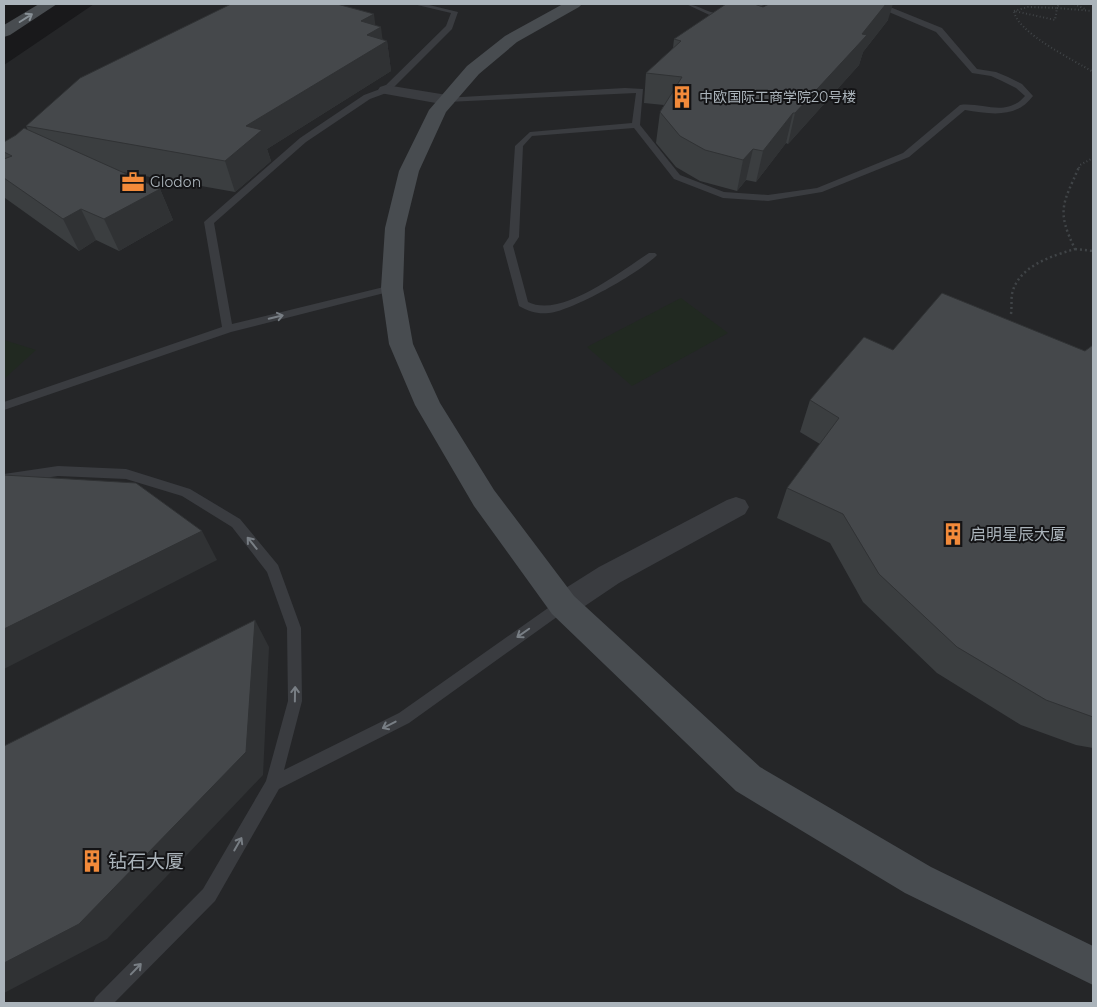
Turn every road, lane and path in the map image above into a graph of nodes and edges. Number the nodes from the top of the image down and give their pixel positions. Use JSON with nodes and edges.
{"nodes":[{"id":1,"x":49,"y":4,"type":"edge"},
{"id":2,"x":416,"y":4,"type":"edge"},
{"id":3,"x":574,"y":4,"type":"edge"},
{"id":4,"x":689,"y":4,"type":"edge"},
{"id":5,"x":766,"y":4,"type":"edge"},
{"id":6,"x":873,"y":4,"type":"edge"},
{"id":7,"x":1059,"y":4,"type":"edge"},
{"id":8,"x":1074,"y":4,"type":"edge"},
{"id":9,"x":1057,"y":8,"type":"junction"},
{"id":10,"x":1087,"y":10,"type":"junction"},
{"id":11,"x":1014,"y":11,"type":"junction"},
{"id":12,"x":1093,"y":12,"type":"edge"},
{"id":13,"x":4,"y":32,"type":"edge"},
{"id":14,"x":1093,"y":72,"type":"edge"},
{"id":15,"x":386,"y":90,"type":"junction"},
{"id":16,"x":447,"y":100,"type":"junction"},
{"id":17,"x":636,"y":125,"type":"junction"},
{"id":18,"x":1093,"y":158,"type":"edge"},
{"id":19,"x":1075,"y":249,"type":"junction"},
{"id":20,"x":1093,"y":251,"type":"edge"},
{"id":21,"x":652,"y":255,"type":"dead end"},
{"id":22,"x":392,"y":288,"type":"junction"},
{"id":23,"x":1012,"y":314,"type":"dead end"},
{"id":24,"x":228,"y":329,"type":"junction"},
{"id":25,"x":4,"y":406,"type":"edge"},
{"id":26,"x":4,"y":479,"type":"edge"},
{"id":27,"x":736,"y":507,"type":"dead end"},
{"id":28,"x":563,"y":605,"type":"junction"},
{"id":29,"x":273,"y":784,"type":"junction"},
{"id":30,"x":1093,"y":966,"type":"edge"},
{"id":31,"x":102,"y":1003,"type":"edge"}],
"edges":[{"from":13,"to":1,"type":"street","one_way":true},
{"from":2,"to":15,"type":"lane"},
{"from":3,"to":16,"type":"street"},
{"from":4,"to":5,"type":"lane"},
{"from":6,"to":17,"type":"lane"},
{"from":7,"to":9,"type":"path"},
{"from":8,"to":10,"type":"path"},
{"from":9,"to":10,"type":"path"},
{"from":9,"to":11,"type":"path"},
{"from":9,"to":11,"type":"path"},
{"from":10,"to":12,"type":"path"},
{"from":11,"to":14,"type":"path"},
{"from":15,"to":16,"type":"street"},
{"from":15,"to":24,"type":"lane"},
{"from":16,"to":17,"type":"lane"},
{"from":16,"to":22,"type":"street"},
{"from":17,"to":21,"type":"lane"},
{"from":18,"to":19,"type":"path"},
{"from":19,"to":20,"type":"path"},
{"from":19,"to":23,"type":"path"},
{"from":24,"to":22,"type":"lane","one_way":true},
{"from":22,"to":28,"type":"street"},
{"from":24,"to":25,"type":"lane"},
{"from":29,"to":26,"type":"lane","one_way":true},
{"from":27,"to":28,"type":"street"},
{"from":28,"to":29,"type":"lane","one_way":true},
{"from":28,"to":30,"type":"street"},
{"from":31,"to":29,"type":"lane","one_way":true}]}
